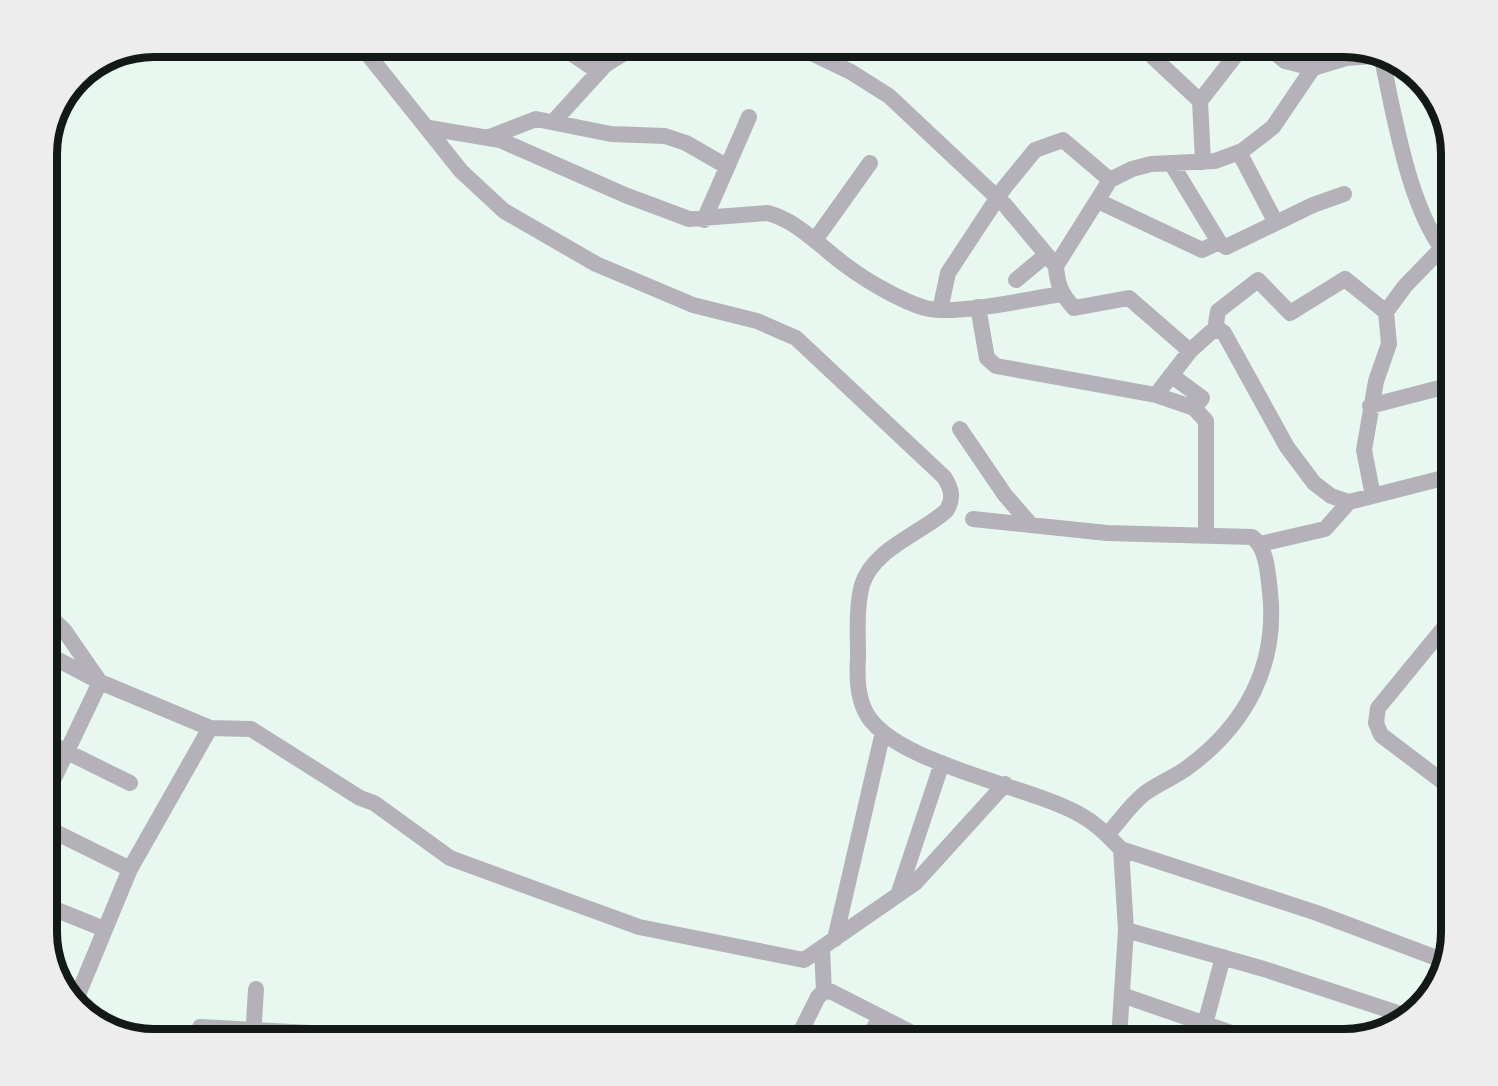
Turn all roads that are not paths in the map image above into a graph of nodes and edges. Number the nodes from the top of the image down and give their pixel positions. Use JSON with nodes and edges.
{"nodes":[{"id":1,"x":371,"y":57,"type":"edge"},
{"id":2,"x":578,"y":57,"type":"edge"},
{"id":3,"x":619,"y":57,"type":"edge"},
{"id":4,"x":821,"y":57,"type":"edge"},
{"id":5,"x":1153,"y":57,"type":"edge"},
{"id":6,"x":1234,"y":57,"type":"edge"},
{"id":7,"x":1279,"y":57,"type":"edge"},
{"id":8,"x":1351,"y":58,"type":"edge"},
{"id":9,"x":1384,"y":66,"type":"edge"},
{"id":10,"x":1313,"y":68,"type":"junction"},
{"id":11,"x":599,"y":72,"type":"junction"},
{"id":12,"x":1200,"y":101,"type":"junction"},
{"id":13,"x":749,"y":117,"type":"dead end"},
{"id":14,"x":554,"y":121,"type":"junction"},
{"id":15,"x":429,"y":128,"type":"junction"},
{"id":16,"x":486,"y":138,"type":"junction"},
{"id":17,"x":1239,"y":152,"type":"junction"},
{"id":18,"x":1203,"y":162,"type":"junction"},
{"id":19,"x":870,"y":163,"type":"dead end"},
{"id":20,"x":1171,"y":163,"type":"junction"},
{"id":21,"x":726,"y":166,"type":"junction"},
{"id":22,"x":1110,"y":180,"type":"junction"},
{"id":23,"x":1344,"y":194,"type":"dead end"},
{"id":24,"x":998,"y":198,"type":"junction"},
{"id":25,"x":1098,"y":201,"type":"junction"},
{"id":26,"x":704,"y":220,"type":"junction"},
{"id":27,"x":1276,"y":224,"type":"junction"},
{"id":28,"x":814,"y":240,"type":"junction"},
{"id":29,"x":1219,"y":242,"type":"junction"},
{"id":30,"x":1441,"y":243,"type":"edge"},
{"id":31,"x":1441,"y":254,"type":"edge"},
{"id":32,"x":1051,"y":261,"type":"junction"},
{"id":33,"x":1016,"y":280,"type":"dead end"},
{"id":34,"x":1062,"y":294,"type":"junction"},
{"id":35,"x":978,"y":306,"type":"junction"},
{"id":36,"x":940,"y":310,"type":"junction"},
{"id":37,"x":1386,"y":312,"type":"junction"},
{"id":38,"x":1215,"y":330,"type":"junction"},
{"id":39,"x":1190,"y":351,"type":"junction"},
{"id":40,"x":1172,"y":375,"type":"junction"},
{"id":41,"x":1441,"y":388,"type":"edge"},
{"id":42,"x":1156,"y":395,"type":"junction"},
{"id":43,"x":1370,"y":406,"type":"junction"},
{"id":44,"x":1194,"y":408,"type":"junction"},
{"id":45,"x":960,"y":429,"type":"dead end"},
{"id":46,"x":1441,"y":479,"type":"edge"},
{"id":47,"x":1373,"y":496,"type":"junction"},
{"id":48,"x":1349,"y":502,"type":"junction"},
{"id":49,"x":973,"y":519,"type":"dead end"},
{"id":50,"x":1031,"y":525,"type":"junction"},
{"id":51,"x":1206,"y":534,"type":"junction"},
{"id":52,"x":1260,"y":544,"type":"junction"},
{"id":53,"x":57,"y":623,"type":"edge"},
{"id":54,"x":1441,"y":632,"type":"edge"},
{"id":55,"x":57,"y":659,"type":"edge"},
{"id":56,"x":99,"y":682,"type":"junction"},
{"id":57,"x":210,"y":728,"type":"junction"},
{"id":58,"x":883,"y":732,"type":"junction"},
{"id":59,"x":57,"y":746,"type":"edge"},
{"id":60,"x":66,"y":750,"type":"junction"},
{"id":61,"x":942,"y":763,"type":"junction"},
{"id":62,"x":57,"y":770,"type":"edge"},
{"id":63,"x":1441,"y":780,"type":"edge"},
{"id":64,"x":130,"y":783,"type":"dead end"},
{"id":65,"x":1005,"y":784,"type":"junction"},
{"id":66,"x":57,"y":833,"type":"edge"},
{"id":67,"x":1107,"y":835,"type":"junction"},
{"id":68,"x":1121,"y":849,"type":"junction"},
{"id":69,"x":130,"y":869,"type":"junction"},
{"id":70,"x":898,"y":895,"type":"junction"},
{"id":71,"x":57,"y":910,"type":"edge"},
{"id":72,"x":104,"y":928,"type":"junction"},
{"id":73,"x":1126,"y":930,"type":"junction"},
{"id":74,"x":828,"y":944,"type":"junction"},
{"id":75,"x":1223,"y":957,"type":"junction"},
{"id":76,"x":1437,"y":958,"type":"edge"},
{"id":77,"x":256,"y":989,"type":"dead end"},
{"id":78,"x":824,"y":991,"type":"junction"},
{"id":79,"x":79,"y":993,"type":"edge"},
{"id":80,"x":1122,"y":995,"type":"junction"},
{"id":81,"x":1398,"y":1013,"type":"edge"},
{"id":82,"x":880,"y":1017,"type":"junction"},
{"id":83,"x":200,"y":1027,"type":"dead end"},
{"id":84,"x":214,"y":1029,"type":"edge"},
{"id":85,"x":254,"y":1029,"type":"edge"},
{"id":86,"x":802,"y":1029,"type":"edge"},
{"id":87,"x":874,"y":1029,"type":"edge"},
{"id":88,"x":904,"y":1029,"type":"edge"},
{"id":89,"x":1120,"y":1029,"type":"edge"},
{"id":90,"x":1197,"y":1029,"type":"edge"},
{"id":91,"x":1205,"y":1029,"type":"edge"}],
"edges":[{"from":1,"to":15,"type":"street"},
{"from":2,"to":11,"type":"street"},
{"from":3,"to":11,"type":"street"},
{"from":4,"to":24,"type":"street"},
{"from":5,"to":12,"type":"street"},
{"from":6,"to":12,"type":"street"},
{"from":7,"to":10,"type":"street"},
{"from":8,"to":10,"type":"street"},
{"from":9,"to":30,"type":"street"},
{"from":10,"to":17,"type":"street"},
{"from":11,"to":14,"type":"street"},
{"from":12,"to":18,"type":"street"},
{"from":13,"to":21,"type":"street"},
{"from":14,"to":16,"type":"street"},
{"from":14,"to":21,"type":"street"},
{"from":15,"to":16,"type":"street"},
{"from":15,"to":58,"type":"street"},
{"from":16,"to":26,"type":"street"},
{"from":17,"to":18,"type":"street"},
{"from":17,"to":27,"type":"street"},
{"from":18,"to":20,"type":"street"},
{"from":19,"to":28,"type":"street"},
{"from":20,"to":22,"type":"street"},
{"from":20,"to":29,"type":"street"},
{"from":21,"to":26,"type":"street"},
{"from":22,"to":24,"type":"street"},
{"from":22,"to":25,"type":"street"},
{"from":23,"to":27,"type":"street"},
{"from":24,"to":32,"type":"street"},
{"from":24,"to":36,"type":"street"},
{"from":25,"to":29,"type":"street"},
{"from":25,"to":32,"type":"street"},
{"from":26,"to":28,"type":"street"},
{"from":27,"to":29,"type":"street"},
{"from":28,"to":36,"type":"street"},
{"from":31,"to":37,"type":"street"},
{"from":32,"to":33,"type":"street"},
{"from":32,"to":34,"type":"street"},
{"from":34,"to":35,"type":"street"},
{"from":34,"to":39,"type":"street"},
{"from":35,"to":36,"type":"street"},
{"from":35,"to":42,"type":"street"},
{"from":37,"to":38,"type":"street"},
{"from":37,"to":43,"type":"street"},
{"from":38,"to":39,"type":"street"},
{"from":38,"to":48,"type":"street"},
{"from":39,"to":40,"type":"street"},
{"from":40,"to":42,"type":"street"},
{"from":40,"to":44,"type":"street"},
{"from":41,"to":43,"type":"street"},
{"from":42,"to":44,"type":"street"},
{"from":43,"to":47,"type":"street"},
{"from":44,"to":51,"type":"street"},
{"from":45,"to":50,"type":"street"},
{"from":46,"to":47,"type":"street"},
{"from":47,"to":48,"type":"street"},
{"from":48,"to":52,"type":"street"},
{"from":49,"to":50,"type":"street"},
{"from":50,"to":51,"type":"street"},
{"from":51,"to":52,"type":"street"},
{"from":52,"to":67,"type":"street"},
{"from":53,"to":56,"type":"street"},
{"from":54,"to":63,"type":"street"},
{"from":55,"to":56,"type":"street"},
{"from":56,"to":57,"type":"street"},
{"from":56,"to":60,"type":"street"},
{"from":57,"to":69,"type":"street"},
{"from":57,"to":74,"type":"street"},
{"from":58,"to":61,"type":"street"},
{"from":58,"to":74,"type":"street"},
{"from":59,"to":60,"type":"street"},
{"from":60,"to":62,"type":"street"},
{"from":60,"to":64,"type":"street"},
{"from":61,"to":65,"type":"street"},
{"from":61,"to":70,"type":"street"},
{"from":65,"to":67,"type":"street"},
{"from":65,"to":70,"type":"street"},
{"from":66,"to":69,"type":"street"},
{"from":67,"to":68,"type":"street"},
{"from":68,"to":73,"type":"street"},
{"from":68,"to":76,"type":"street"},
{"from":69,"to":72,"type":"street"},
{"from":70,"to":74,"type":"street"},
{"from":71,"to":72,"type":"street"},
{"from":72,"to":79,"type":"street"},
{"from":73,"to":75,"type":"street"},
{"from":73,"to":80,"type":"street"},
{"from":74,"to":78,"type":"street"},
{"from":75,"to":81,"type":"street"},
{"from":75,"to":91,"type":"street"},
{"from":77,"to":85,"type":"street"},
{"from":78,"to":82,"type":"street"},
{"from":78,"to":86,"type":"street"},
{"from":80,"to":89,"type":"street"},
{"from":80,"to":90,"type":"street"},
{"from":82,"to":87,"type":"street"},
{"from":82,"to":88,"type":"street"},
{"from":83,"to":84,"type":"street"}]}
